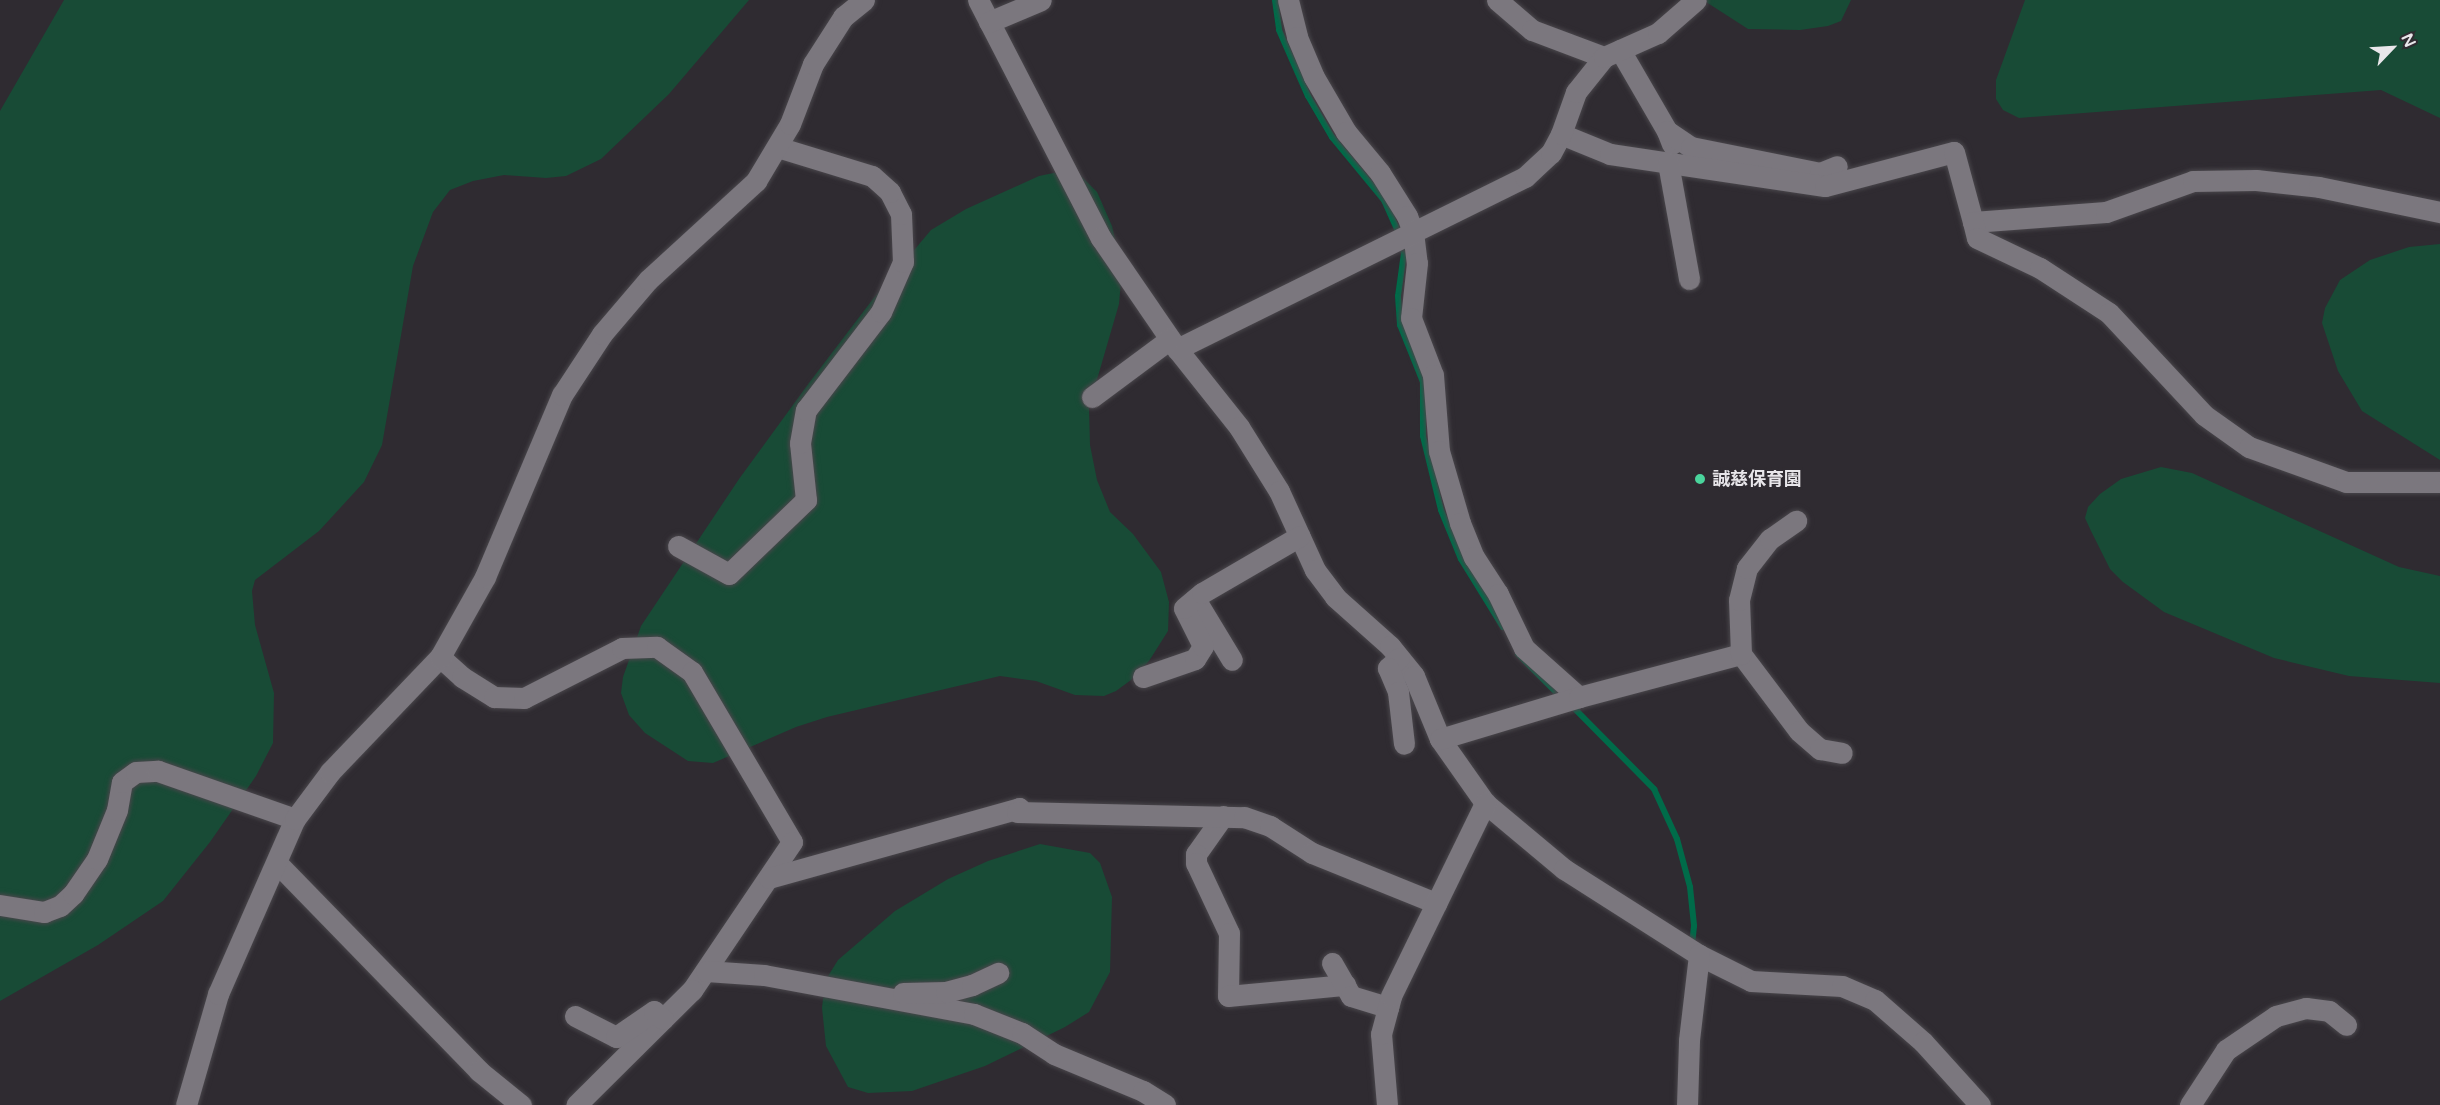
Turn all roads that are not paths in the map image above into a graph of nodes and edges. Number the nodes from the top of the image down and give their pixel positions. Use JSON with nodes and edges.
{"nodes":[{"id":1,"x":864,"y":0,"type":"edge"},
{"id":2,"x":978,"y":0,"type":"edge"},
{"id":3,"x":1041,"y":0,"type":"edge"},
{"id":4,"x":1288,"y":0,"type":"edge"},
{"id":5,"x":1497,"y":0,"type":"edge"},
{"id":6,"x":1696,"y":0,"type":"edge"},
{"id":7,"x":989,"y":22,"type":"junction"},
{"id":8,"x":1612,"y":54,"type":"junction"},
{"id":9,"x":1667,"y":131,"type":"junction"},
{"id":10,"x":1561,"y":134,"type":"junction"},
{"id":11,"x":777,"y":147,"type":"junction"},
{"id":12,"x":1673,"y":163,"type":"junction"},
{"id":13,"x":1837,"y":166,"type":"dead end"},
{"id":14,"x":2440,"y":212,"type":"edge"},
{"id":15,"x":1973,"y":222,"type":"junction"},
{"id":16,"x":1413,"y":232,"type":"junction"},
{"id":17,"x":1689,"y":279,"type":"dead end"},
{"id":18,"x":1174,"y":344,"type":"junction"},
{"id":19,"x":1092,"y":396,"type":"dead end"},
{"id":20,"x":2440,"y":482,"type":"edge"},
{"id":21,"x":1796,"y":521,"type":"dead end"},
{"id":22,"x":1299,"y":536,"type":"junction"},
{"id":23,"x":678,"y":546,"type":"dead end"},
{"id":24,"x":1195,"y":599,"type":"junction"},
{"id":25,"x":1741,"y":654,"type":"junction"},
{"id":26,"x":440,"y":657,"type":"junction"},
{"id":27,"x":1399,"y":658,"type":"junction"},
{"id":28,"x":1232,"y":660,"type":"dead end"},
{"id":29,"x":1143,"y":677,"type":"dead end"},
{"id":30,"x":1579,"y":698,"type":"junction"},
{"id":31,"x":1440,"y":739,"type":"junction"},
{"id":32,"x":1404,"y":744,"type":"dead end"},
{"id":33,"x":1842,"y":753,"type":"dead end"},
{"id":34,"x":1485,"y":803,"type":"junction"},
{"id":35,"x":1223,"y":816,"type":"junction"},
{"id":36,"x":295,"y":819,"type":"junction"},
{"id":37,"x":277,"y":863,"type":"junction"},
{"id":38,"x":769,"y":878,"type":"junction"},
{"id":39,"x":1436,"y":903,"type":"junction"},
{"id":40,"x":0,"y":905,"type":"edge"},
{"id":41,"x":1700,"y":955,"type":"junction"},
{"id":42,"x":1332,"y":963,"type":"dead end"},
{"id":43,"x":706,"y":971,"type":"junction"},
{"id":44,"x":998,"y":973,"type":"dead end"},
{"id":45,"x":1345,"y":985,"type":"junction"},
{"id":46,"x":883,"y":999,"type":"junction"},
{"id":47,"x":1388,"y":1007,"type":"junction"},
{"id":48,"x":575,"y":1016,"type":"dead end"},
{"id":49,"x":663,"y":1019,"type":"junction"},
{"id":50,"x":2346,"y":1025,"type":"dead end"},
{"id":51,"x":186,"y":1105,"type":"edge"},
{"id":52,"x":521,"y":1105,"type":"edge"},
{"id":53,"x":576,"y":1105,"type":"edge"},
{"id":54,"x":1165,"y":1105,"type":"edge"},
{"id":55,"x":1387,"y":1105,"type":"edge"},
{"id":56,"x":1687,"y":1105,"type":"edge"},
{"id":57,"x":1980,"y":1105,"type":"edge"},
{"id":58,"x":2190,"y":1105,"type":"edge"}],
"edges":[{"from":1,"to":11,"type":"street"},
{"from":2,"to":7,"type":"street"},
{"from":3,"to":7,"type":"street"},
{"from":4,"to":16,"type":"street"},
{"from":5,"to":8,"type":"street"},
{"from":6,"to":8,"type":"street"},
{"from":7,"to":18,"type":"street"},
{"from":8,"to":9,"type":"street"},
{"from":8,"to":10,"type":"street"},
{"from":9,"to":12,"type":"street"},
{"from":9,"to":13,"type":"street"},
{"from":10,"to":12,"type":"street"},
{"from":10,"to":16,"type":"street"},
{"from":11,"to":23,"type":"street"},
{"from":11,"to":26,"type":"street"},
{"from":12,"to":15,"type":"street"},
{"from":12,"to":17,"type":"street"},
{"from":14,"to":15,"type":"street"},
{"from":15,"to":20,"type":"street"},
{"from":16,"to":18,"type":"street"},
{"from":16,"to":30,"type":"street"},
{"from":18,"to":19,"type":"street"},
{"from":18,"to":22,"type":"street"},
{"from":21,"to":25,"type":"street"},
{"from":22,"to":24,"type":"street"},
{"from":22,"to":27,"type":"street"},
{"from":24,"to":28,"type":"street"},
{"from":24,"to":29,"type":"street"},
{"from":25,"to":30,"type":"street"},
{"from":25,"to":33,"type":"street"},
{"from":26,"to":36,"type":"street"},
{"from":26,"to":38,"type":"street"},
{"from":27,"to":31,"type":"street"},
{"from":27,"to":32,"type":"street"},
{"from":30,"to":31,"type":"street"},
{"from":31,"to":34,"type":"street"},
{"from":34,"to":39,"type":"street"},
{"from":34,"to":41,"type":"street"},
{"from":35,"to":38,"type":"street"},
{"from":35,"to":39,"type":"street"},
{"from":35,"to":45,"type":"street"},
{"from":36,"to":37,"type":"street"},
{"from":36,"to":40,"type":"street"},
{"from":37,"to":51,"type":"street"},
{"from":37,"to":52,"type":"street"},
{"from":38,"to":43,"type":"street"},
{"from":39,"to":47,"type":"street"},
{"from":41,"to":56,"type":"street"},
{"from":41,"to":57,"type":"street"},
{"from":42,"to":45,"type":"street"},
{"from":43,"to":46,"type":"street"},
{"from":43,"to":49,"type":"street"},
{"from":44,"to":46,"type":"street"},
{"from":45,"to":47,"type":"street"},
{"from":46,"to":54,"type":"street"},
{"from":47,"to":55,"type":"street"},
{"from":48,"to":49,"type":"street"},
{"from":49,"to":53,"type":"street"},
{"from":50,"to":58,"type":"street"}]}
